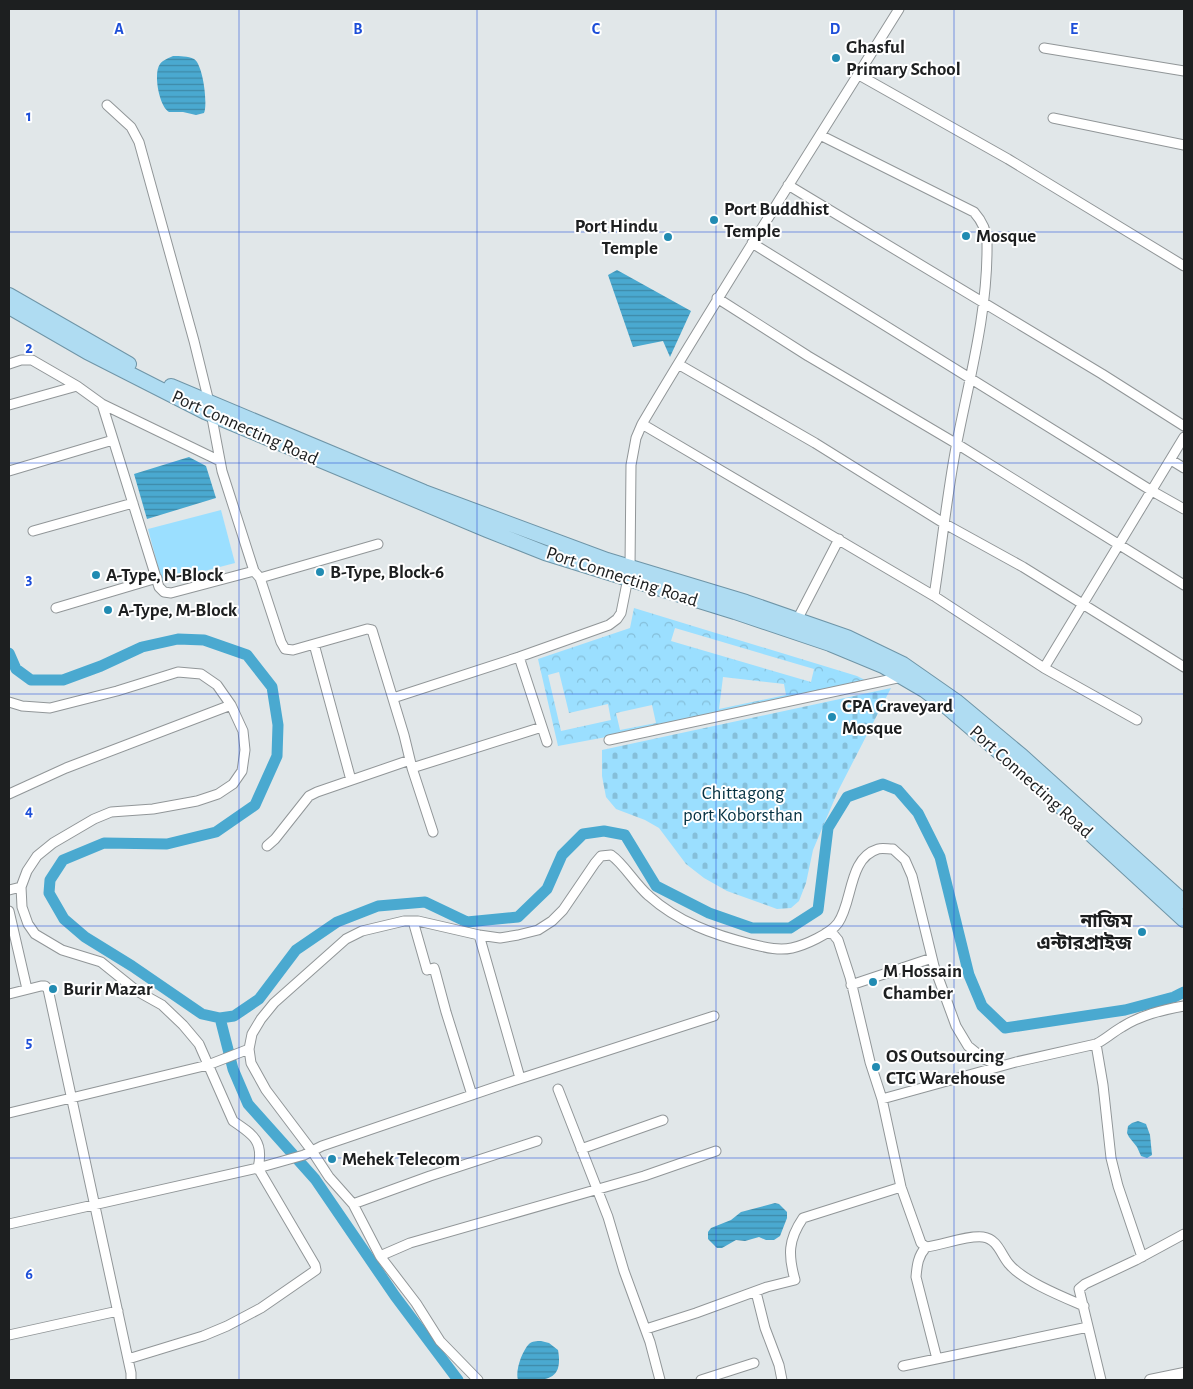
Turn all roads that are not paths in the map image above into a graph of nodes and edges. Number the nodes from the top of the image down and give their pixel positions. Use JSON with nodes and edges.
{"nodes":[{"id":1,"x":899,"y":9,"type":"edge"},
{"id":2,"x":1044,"y":48,"type":"dead end"},
{"id":3,"x":1184,"y":71,"type":"edge"},
{"id":4,"x":859,"y":75,"type":"junction"},
{"id":5,"x":107,"y":105,"type":"dead end"},
{"id":6,"x":1053,"y":118,"type":"dead end"},
{"id":7,"x":820,"y":135,"type":"junction"},
{"id":8,"x":1184,"y":145,"type":"edge"},
{"id":9,"x":788,"y":185,"type":"junction"},
{"id":10,"x":752,"y":243,"type":"junction"},
{"id":11,"x":1184,"y":266,"type":"edge"},
{"id":12,"x":9,"y":295,"type":"edge"},
{"id":13,"x":717,"y":298,"type":"junction"},
{"id":14,"x":983,"y":304,"type":"junction"},
{"id":15,"x":9,"y":307,"type":"edge"},
{"id":16,"x":9,"y":364,"type":"edge"},
{"id":17,"x":678,"y":364,"type":"junction"},
{"id":18,"x":971,"y":378,"type":"junction"},
{"id":19,"x":77,"y":386,"type":"junction"},
{"id":20,"x":102,"y":404,"type":"junction"},
{"id":21,"x":9,"y":405,"type":"edge"},
{"id":22,"x":211,"y":409,"type":"junction"},
{"id":23,"x":642,"y":424,"type":"junction"},
{"id":24,"x":1184,"y":426,"type":"edge"},
{"id":25,"x":1184,"y":437,"type":"edge"},
{"id":26,"x":114,"y":440,"type":"junction"},
{"id":27,"x":956,"y":444,"type":"junction"},
{"id":28,"x":1171,"y":460,"type":"junction"},
{"id":29,"x":220,"y":461,"type":"junction"},
{"id":30,"x":1184,"y":468,"type":"edge"},
{"id":31,"x":9,"y":471,"type":"edge"},
{"id":32,"x":1152,"y":491,"type":"junction"},
{"id":33,"x":133,"y":503,"type":"junction"},
{"id":34,"x":1184,"y":509,"type":"edge"},
{"id":35,"x":945,"y":524,"type":"junction"},
{"id":36,"x":33,"y":531,"type":"dead end"},
{"id":37,"x":839,"y":539,"type":"junction"},
{"id":38,"x":378,"y":544,"type":"dead end"},
{"id":39,"x":1119,"y":545,"type":"junction"},
{"id":40,"x":257,"y":574,"type":"junction"},
{"id":41,"x":629,"y":574,"type":"junction"},
{"id":42,"x":157,"y":578,"type":"junction"},
{"id":43,"x":1184,"y":585,"type":"edge"},
{"id":44,"x":934,"y":596,"type":"junction"},
{"id":45,"x":1082,"y":604,"type":"junction"},
{"id":46,"x":56,"y":608,"type":"dead end"},
{"id":47,"x":797,"y":620,"type":"junction"},
{"id":48,"x":314,"y":644,"type":"junction"},
{"id":49,"x":519,"y":657,"type":"junction"},
{"id":50,"x":1184,"y":667,"type":"edge"},
{"id":51,"x":1044,"y":668,"type":"junction"},
{"id":52,"x":902,"y":677,"type":"junction"},
{"id":53,"x":393,"y":698,"type":"junction"},
{"id":54,"x":9,"y":702,"type":"edge"},
{"id":55,"x":231,"y":705,"type":"junction"},
{"id":56,"x":1137,"y":720,"type":"dead end"},
{"id":57,"x":542,"y":726,"type":"junction"},
{"id":58,"x":608,"y":740,"type":"dead end"},
{"id":59,"x":547,"y":742,"type":"dead end"},
{"id":60,"x":411,"y":764,"type":"junction"},
{"id":61,"x":351,"y":780,"type":"junction"},
{"id":62,"x":9,"y":794,"type":"edge"},
{"id":63,"x":433,"y":832,"type":"dead end"},
{"id":64,"x":267,"y":846,"type":"dead end"},
{"id":65,"x":22,"y":887,"type":"junction"},
{"id":66,"x":9,"y":890,"type":"edge"},
{"id":67,"x":1184,"y":902,"type":"edge"},
{"id":68,"x":9,"y":911,"type":"edge"},
{"id":69,"x":1184,"y":920,"type":"edge"},
{"id":70,"x":413,"y":921,"type":"junction"},
{"id":71,"x":826,"y":933,"type":"junction"},
{"id":72,"x":479,"y":935,"type":"junction"},
{"id":73,"x":932,"y":958,"type":"junction"},
{"id":74,"x":851,"y":985,"type":"junction"},
{"id":75,"x":27,"y":990,"type":"junction"},
{"id":76,"x":9,"y":994,"type":"edge"},
{"id":77,"x":1184,"y":1006,"type":"edge"},
{"id":78,"x":714,"y":1016,"type":"dead end"},
{"id":79,"x":1096,"y":1044,"type":"junction"},
{"id":80,"x":245,"y":1050,"type":"junction"},
{"id":81,"x":211,"y":1064,"type":"junction"},
{"id":82,"x":1000,"y":1066,"type":"junction"},
{"id":83,"x":520,"y":1078,"type":"junction"},
{"id":84,"x":558,"y":1089,"type":"dead end"},
{"id":85,"x":472,"y":1095,"type":"junction"},
{"id":86,"x":72,"y":1098,"type":"junction"},
{"id":87,"x":882,"y":1099,"type":"junction"},
{"id":88,"x":9,"y":1113,"type":"edge"},
{"id":89,"x":663,"y":1120,"type":"dead end"},
{"id":90,"x":537,"y":1141,"type":"dead end"},
{"id":91,"x":581,"y":1149,"type":"junction"},
{"id":92,"x":716,"y":1151,"type":"dead end"},
{"id":93,"x":308,"y":1153,"type":"junction"},
{"id":94,"x":258,"y":1168,"type":"junction"},
{"id":95,"x":901,"y":1187,"type":"junction"},
{"id":96,"x":596,"y":1189,"type":"junction"},
{"id":97,"x":353,"y":1204,"type":"junction"},
{"id":98,"x":95,"y":1205,"type":"junction"},
{"id":99,"x":9,"y":1224,"type":"edge"},
{"id":100,"x":1184,"y":1234,"type":"edge"},
{"id":101,"x":926,"y":1247,"type":"junction"},
{"id":102,"x":380,"y":1256,"type":"junction"},
{"id":103,"x":1142,"y":1257,"type":"junction"},
{"id":104,"x":756,"y":1292,"type":"junction"},
{"id":105,"x":1084,"y":1306,"type":"junction"},
{"id":106,"x":118,"y":1311,"type":"junction"},
{"id":107,"x":1088,"y":1327,"type":"junction"},
{"id":108,"x":646,"y":1328,"type":"junction"},
{"id":109,"x":9,"y":1335,"type":"edge"},
{"id":110,"x":128,"y":1359,"type":"junction"},
{"id":111,"x":937,"y":1359,"type":"junction"},
{"id":112,"x":754,"y":1363,"type":"dead end"},
{"id":113,"x":903,"y":1366,"type":"dead end"},
{"id":114,"x":1184,"y":1374,"type":"edge"},
{"id":115,"x":131,"y":1380,"type":"edge"},
{"id":116,"x":478,"y":1380,"type":"edge"},
{"id":117,"x":660,"y":1380,"type":"edge"},
{"id":118,"x":701,"y":1380,"type":"edge"},
{"id":119,"x":782,"y":1380,"type":"edge"},
{"id":120,"x":1101,"y":1380,"type":"edge"},
{"id":121,"x":1150,"y":1380,"type":"edge"}],
"edges":[{"from":1,"to":4,"type":"street"},
{"from":2,"to":3,"type":"street"},
{"from":4,"to":7,"type":"street"},
{"from":4,"to":11,"type":"street"},
{"from":5,"to":22,"type":"street"},
{"from":6,"to":8,"type":"street"},
{"from":7,"to":9,"type":"street"},
{"from":7,"to":14,"type":"street"},
{"from":9,"to":10,"type":"street"},
{"from":9,"to":14,"type":"street"},
{"from":10,"to":13,"type":"street"},
{"from":10,"to":18,"type":"street"},
{"from":12,"to":22,"type":"highway","name":"Port Connecting Road"},
{"from":13,"to":17,"type":"street"},
{"from":13,"to":27,"type":"street"},
{"from":14,"to":18,"type":"street"},
{"from":14,"to":24,"type":"street"},
{"from":15,"to":22,"type":"highway","name":"Port Connecting Road"},
{"from":16,"to":19,"type":"street"},
{"from":17,"to":23,"type":"street"},
{"from":17,"to":35,"type":"street"},
{"from":18,"to":27,"type":"street"},
{"from":18,"to":32,"type":"street"},
{"from":19,"to":20,"type":"street"},
{"from":19,"to":21,"type":"street"},
{"from":20,"to":26,"type":"street"},
{"from":20,"to":29,"type":"street"},
{"from":22,"to":29,"type":"street"},
{"from":22,"to":41,"type":"highway","name":"Port Connecting Road"},
{"from":23,"to":37,"type":"street"},
{"from":23,"to":41,"type":"street"},
{"from":25,"to":28,"type":"street"},
{"from":26,"to":31,"type":"street"},
{"from":26,"to":33,"type":"street"},
{"from":27,"to":35,"type":"street"},
{"from":27,"to":39,"type":"street"},
{"from":28,"to":30,"type":"street"},
{"from":28,"to":32,"type":"street"},
{"from":29,"to":40,"type":"street"},
{"from":32,"to":34,"type":"street"},
{"from":32,"to":39,"type":"street"},
{"from":33,"to":36,"type":"street"},
{"from":33,"to":42,"type":"street"},
{"from":35,"to":44,"type":"street"},
{"from":35,"to":45,"type":"street"},
{"from":37,"to":44,"type":"street"},
{"from":37,"to":47,"type":"street"},
{"from":38,"to":40,"type":"street"},
{"from":39,"to":43,"type":"street"},
{"from":39,"to":45,"type":"street"},
{"from":40,"to":42,"type":"street"},
{"from":40,"to":48,"type":"street"},
{"from":41,"to":47,"type":"highway","name":"Port Connecting Road"},
{"from":41,"to":49,"type":"street"},
{"from":41,"to":52,"type":"highway","name":"Port Connecting Road"},
{"from":42,"to":46,"type":"street"},
{"from":44,"to":51,"type":"street"},
{"from":45,"to":50,"type":"street"},
{"from":45,"to":51,"type":"street"},
{"from":47,"to":67,"type":"highway","name":"Port Connecting Road"},
{"from":48,"to":53,"type":"street"},
{"from":48,"to":61,"type":"street"},
{"from":49,"to":53,"type":"street"},
{"from":49,"to":57,"type":"street"},
{"from":51,"to":56,"type":"street"},
{"from":52,"to":58,"type":"street"},
{"from":52,"to":69,"type":"highway","name":"Port Connecting Road"},
{"from":53,"to":60,"type":"street"},
{"from":54,"to":55,"type":"street"},
{"from":55,"to":62,"type":"street"},
{"from":55,"to":65,"type":"street"},
{"from":57,"to":59,"type":"street"},
{"from":57,"to":60,"type":"street"},
{"from":60,"to":61,"type":"street"},
{"from":60,"to":63,"type":"street"},
{"from":61,"to":64,"type":"street"},
{"from":65,"to":66,"type":"street"},
{"from":65,"to":81,"type":"street"},
{"from":68,"to":75,"type":"street"},
{"from":70,"to":72,"type":"street"},
{"from":70,"to":80,"type":"street"},
{"from":70,"to":85,"type":"street"},
{"from":71,"to":72,"type":"street"},
{"from":71,"to":73,"type":"street"},
{"from":71,"to":74,"type":"street"},
{"from":72,"to":83,"type":"street"},
{"from":73,"to":74,"type":"street"},
{"from":73,"to":82,"type":"street"},
{"from":74,"to":87,"type":"street"},
{"from":75,"to":76,"type":"street"},
{"from":75,"to":86,"type":"street"},
{"from":77,"to":79,"type":"street"},
{"from":78,"to":83,"type":"street"},
{"from":79,"to":82,"type":"street"},
{"from":79,"to":103,"type":"street"},
{"from":80,"to":81,"type":"street"},
{"from":80,"to":93,"type":"street"},
{"from":81,"to":86,"type":"street"},
{"from":81,"to":94,"type":"street"},
{"from":82,"to":87,"type":"street"},
{"from":83,"to":85,"type":"street"},
{"from":84,"to":91,"type":"street"},
{"from":85,"to":93,"type":"street"},
{"from":86,"to":88,"type":"street"},
{"from":86,"to":98,"type":"street"},
{"from":87,"to":95,"type":"street"},
{"from":89,"to":91,"type":"street"},
{"from":90,"to":97,"type":"street"},
{"from":91,"to":96,"type":"street"},
{"from":92,"to":96,"type":"street"},
{"from":93,"to":94,"type":"street"},
{"from":93,"to":97,"type":"street"},
{"from":94,"to":98,"type":"street"},
{"from":94,"to":110,"type":"street"},
{"from":95,"to":101,"type":"street"},
{"from":95,"to":104,"type":"street"},
{"from":96,"to":102,"type":"street"},
{"from":96,"to":108,"type":"street"},
{"from":97,"to":102,"type":"street"},
{"from":98,"to":99,"type":"street"},
{"from":98,"to":106,"type":"street"},
{"from":100,"to":103,"type":"street"},
{"from":101,"to":105,"type":"street"},
{"from":101,"to":111,"type":"street"},
{"from":102,"to":116,"type":"street"},
{"from":103,"to":105,"type":"street"},
{"from":104,"to":108,"type":"street"},
{"from":104,"to":119,"type":"street"},
{"from":105,"to":107,"type":"street"},
{"from":106,"to":109,"type":"street"},
{"from":106,"to":110,"type":"street"},
{"from":107,"to":111,"type":"street"},
{"from":107,"to":120,"type":"street"},
{"from":108,"to":117,"type":"street"},
{"from":110,"to":115,"type":"street"},
{"from":111,"to":113,"type":"street"},
{"from":112,"to":118,"type":"street"},
{"from":114,"to":121,"type":"street"}]}
